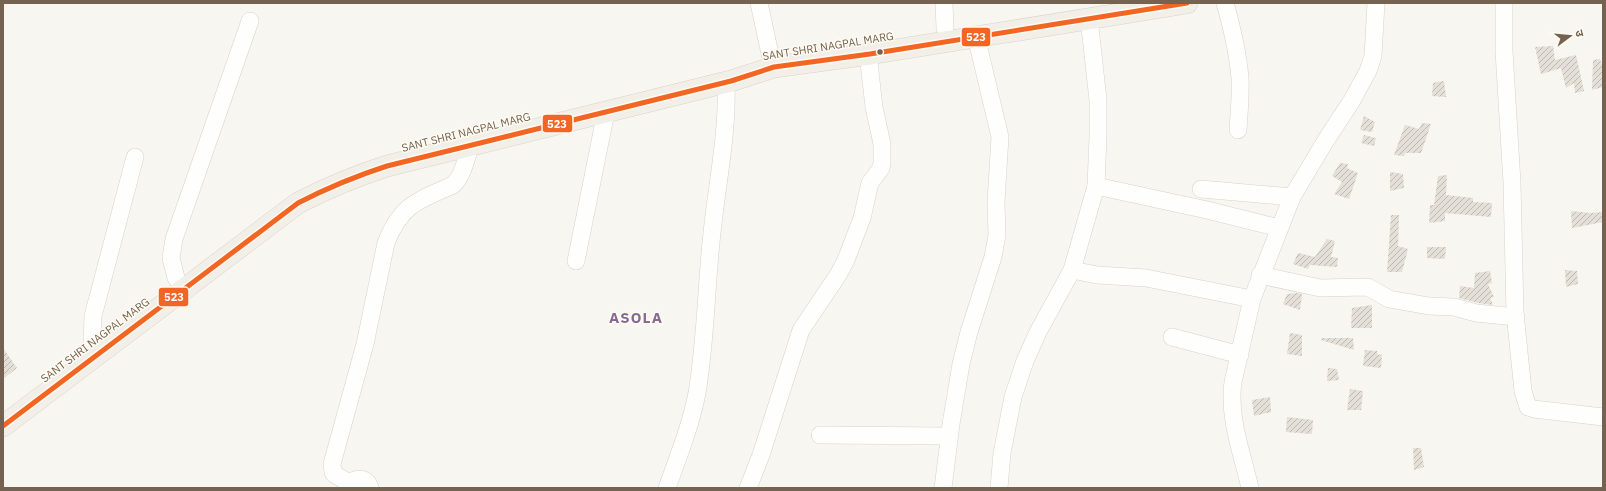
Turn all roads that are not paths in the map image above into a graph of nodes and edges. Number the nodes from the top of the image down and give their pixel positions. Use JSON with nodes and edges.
{"nodes":[{"id":1,"x":759,"y":3,"type":"edge"},
{"id":2,"x":944,"y":3,"type":"edge"},
{"id":3,"x":1187,"y":3,"type":"edge"},
{"id":4,"x":1224,"y":3,"type":"edge"},
{"id":5,"x":1376,"y":3,"type":"edge"},
{"id":6,"x":1504,"y":3,"type":"edge"},
{"id":7,"x":1092,"y":11,"type":"edge"},
{"id":8,"x":250,"y":22,"type":"dead end"},
{"id":9,"x":945,"y":28,"type":"junction"},
{"id":10,"x":976,"y":36,"type":"junction"},
{"id":11,"x":770,"y":54,"type":"junction"},
{"id":12,"x":868,"y":54,"type":"junction"},
{"id":13,"x":726,"y":82,"type":"junction"},
{"id":14,"x":606,"y":112,"type":"junction"},
{"id":15,"x":1238,"y":130,"type":"dead end"},
{"id":16,"x":470,"y":146,"type":"junction"},
{"id":17,"x":135,"y":157,"type":"dead end"},
{"id":18,"x":1096,"y":186,"type":"junction"},
{"id":19,"x":1201,"y":190,"type":"dead end"},
{"id":20,"x":1292,"y":197,"type":"junction"},
{"id":21,"x":1279,"y":228,"type":"junction"},
{"id":22,"x":576,"y":260,"type":"dead end"},
{"id":23,"x":1072,"y":270,"type":"junction"},
{"id":24,"x":1260,"y":275,"type":"junction"},
{"id":25,"x":176,"y":278,"type":"junction"},
{"id":26,"x":1252,"y":299,"type":"junction"},
{"id":27,"x":1516,"y":317,"type":"junction"},
{"id":28,"x":1172,"y":337,"type":"dead end"},
{"id":29,"x":92,"y":342,"type":"junction"},
{"id":30,"x":1240,"y":355,"type":"junction"},
{"id":31,"x":3,"y":410,"type":"edge"},
{"id":32,"x":1603,"y":417,"type":"edge"},
{"id":33,"x":3,"y":426,"type":"edge"},
{"id":34,"x":820,"y":435,"type":"dead end"},
{"id":35,"x":949,"y":436,"type":"junction"},
{"id":36,"x":351,"y":486,"type":"edge"},
{"id":37,"x":370,"y":488,"type":"edge"},
{"id":38,"x":667,"y":488,"type":"edge"},
{"id":39,"x":748,"y":488,"type":"edge"},
{"id":40,"x":943,"y":488,"type":"edge"},
{"id":41,"x":999,"y":488,"type":"edge"},
{"id":42,"x":1250,"y":488,"type":"edge"}],
"edges":[{"from":1,"to":11,"type":"street"},
{"from":2,"to":9,"type":"street"},
{"from":3,"to":7,"type":"main road","name":"SANT SHRI NAGPAL MARG"},
{"from":4,"to":15,"type":"street"},
{"from":5,"to":20,"type":"street"},
{"from":6,"to":27,"type":"street"},
{"from":7,"to":9,"type":"main road","name":"SANT SHRI NAGPAL MARG"},
{"from":7,"to":10,"type":"main road","name":"SANT SHRI NAGPAL MARG"},
{"from":7,"to":18,"type":"street"},
{"from":8,"to":25,"type":"street"},
{"from":9,"to":11,"type":"main road","name":"SANT SHRI NAGPAL MARG"},
{"from":10,"to":12,"type":"main road","name":"SANT SHRI NAGPAL MARG"},
{"from":10,"to":35,"type":"street"},
{"from":11,"to":25,"type":"main road","name":"SANT SHRI NAGPAL MARG"},
{"from":12,"to":13,"type":"main road","name":"SANT SHRI NAGPAL MARG"},
{"from":12,"to":39,"type":"street"},
{"from":13,"to":14,"type":"main road","name":"SANT SHRI NAGPAL MARG"},
{"from":13,"to":38,"type":"street"},
{"from":14,"to":16,"type":"main road","name":"SANT SHRI NAGPAL MARG"},
{"from":14,"to":22,"type":"street"},
{"from":16,"to":33,"type":"main road","name":"SANT SHRI NAGPAL MARG"},
{"from":16,"to":36,"type":"street"},
{"from":17,"to":29,"type":"street"},
{"from":18,"to":21,"type":"street"},
{"from":18,"to":23,"type":"street"},
{"from":19,"to":20,"type":"street"},
{"from":20,"to":21,"type":"street"},
{"from":21,"to":24,"type":"street"},
{"from":23,"to":26,"type":"street"},
{"from":23,"to":41,"type":"street"},
{"from":24,"to":26,"type":"street"},
{"from":24,"to":27,"type":"street"},
{"from":25,"to":29,"type":"main road","name":"SANT SHRI NAGPAL MARG"},
{"from":26,"to":30,"type":"street"},
{"from":27,"to":32,"type":"street"},
{"from":28,"to":30,"type":"street"},
{"from":29,"to":31,"type":"main road","name":"SANT SHRI NAGPAL MARG"},
{"from":30,"to":42,"type":"street"},
{"from":34,"to":35,"type":"street"},
{"from":35,"to":40,"type":"street"},
{"from":36,"to":37,"type":"street"}]}
